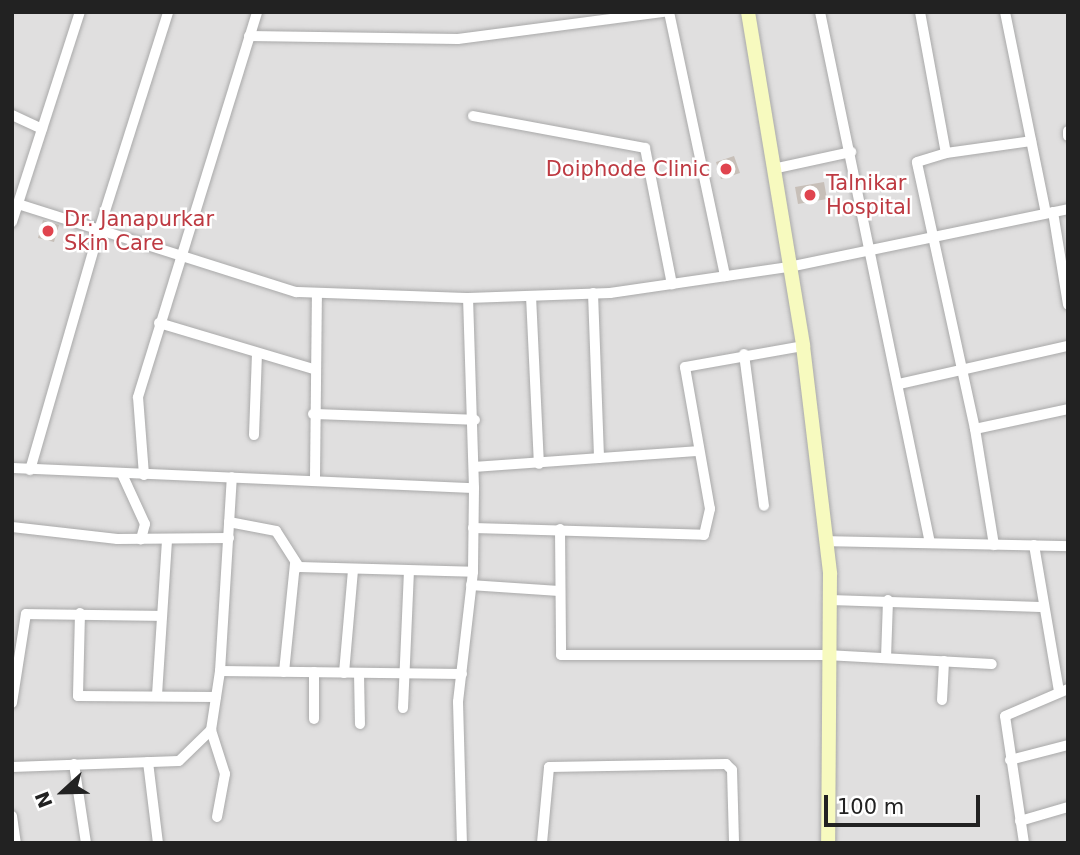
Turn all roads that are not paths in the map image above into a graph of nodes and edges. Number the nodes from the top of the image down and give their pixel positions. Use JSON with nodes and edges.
{"nodes":[{"id":1,"x":80,"y":12,"type":"edge"},
{"id":2,"x":168,"y":12,"type":"edge"},
{"id":3,"x":257,"y":12,"type":"edge"},
{"id":4,"x":666,"y":12,"type":"edge"},
{"id":5,"x":748,"y":12,"type":"edge"},
{"id":6,"x":820,"y":12,"type":"edge"},
{"id":7,"x":920,"y":12,"type":"edge"},
{"id":8,"x":1005,"y":12,"type":"edge"},
{"id":9,"x":249,"y":36,"type":"junction"},
{"id":10,"x":12,"y":115,"type":"edge"},
{"id":11,"x":472,"y":116,"type":"dead end"},
{"id":12,"x":42,"y":129,"type":"junction"},
{"id":13,"x":1031,"y":141,"type":"junction"},
{"id":14,"x":851,"y":152,"type":"junction"},
{"id":15,"x":946,"y":153,"type":"junction"},
{"id":16,"x":777,"y":168,"type":"junction"},
{"id":17,"x":18,"y":204,"type":"junction"},
{"id":18,"x":1068,"y":209,"type":"edge"},
{"id":19,"x":1050,"y":212,"type":"junction"},
{"id":20,"x":12,"y":222,"type":"edge"},
{"id":21,"x":100,"y":227,"type":"junction"},
{"id":22,"x":933,"y":235,"type":"junction"},
{"id":23,"x":870,"y":252,"type":"junction"},
{"id":24,"x":180,"y":254,"type":"junction"},
{"id":25,"x":789,"y":267,"type":"junction"},
{"id":26,"x":725,"y":276,"type":"junction"},
{"id":27,"x":672,"y":284,"type":"junction"},
{"id":28,"x":593,"y":293,"type":"junction"},
{"id":29,"x":317,"y":296,"type":"junction"},
{"id":30,"x":531,"y":296,"type":"junction"},
{"id":31,"x":468,"y":298,"type":"junction"},
{"id":32,"x":1068,"y":305,"type":"edge"},
{"id":33,"x":159,"y":323,"type":"junction"},
{"id":34,"x":803,"y":346,"type":"junction"},
{"id":35,"x":1068,"y":346,"type":"edge"},
{"id":36,"x":744,"y":354,"type":"junction"},
{"id":37,"x":257,"y":355,"type":"junction"},
{"id":38,"x":313,"y":369,"type":"junction"},
{"id":39,"x":962,"y":371,"type":"junction"},
{"id":40,"x":899,"y":384,"type":"junction"},
{"id":41,"x":1068,"y":409,"type":"edge"},
{"id":42,"x":313,"y":414,"type":"junction"},
{"id":43,"x":475,"y":420,"type":"junction"},
{"id":44,"x":975,"y":429,"type":"junction"},
{"id":45,"x":254,"y":435,"type":"dead end"},
{"id":46,"x":698,"y":451,"type":"junction"},
{"id":47,"x":599,"y":458,"type":"junction"},
{"id":48,"x":540,"y":464,"type":"junction"},
{"id":49,"x":475,"y":467,"type":"junction"},
{"id":50,"x":12,"y":468,"type":"edge"},
{"id":51,"x":30,"y":470,"type":"junction"},
{"id":52,"x":122,"y":474,"type":"junction"},
{"id":53,"x":144,"y":474,"type":"junction"},
{"id":54,"x":232,"y":477,"type":"junction"},
{"id":55,"x":315,"y":478,"type":"junction"},
{"id":56,"x":474,"y":488,"type":"junction"},
{"id":57,"x":764,"y":506,"type":"dead end"},
{"id":58,"x":229,"y":522,"type":"junction"},
{"id":59,"x":12,"y":527,"type":"edge"},
{"id":60,"x":473,"y":528,"type":"junction"},
{"id":61,"x":560,"y":529,"type":"junction"},
{"id":62,"x":229,"y":538,"type":"junction"},
{"id":63,"x":141,"y":539,"type":"junction"},
{"id":64,"x":167,"y":539,"type":"junction"},
{"id":65,"x":825,"y":541,"type":"junction"},
{"id":66,"x":930,"y":543,"type":"junction"},
{"id":67,"x":994,"y":545,"type":"junction"},
{"id":68,"x":1034,"y":545,"type":"junction"},
{"id":69,"x":1068,"y":546,"type":"edge"},
{"id":70,"x":295,"y":564,"type":"junction"},
{"id":71,"x":353,"y":570,"type":"junction"},
{"id":72,"x":409,"y":572,"type":"junction"},
{"id":73,"x":473,"y":572,"type":"junction"},
{"id":74,"x":471,"y":585,"type":"junction"},
{"id":75,"x":558,"y":591,"type":"junction"},
{"id":76,"x":828,"y":600,"type":"junction"},
{"id":77,"x":888,"y":600,"type":"junction"},
{"id":78,"x":1043,"y":607,"type":"junction"},
{"id":79,"x":80,"y":613,"type":"junction"},
{"id":80,"x":162,"y":616,"type":"junction"},
{"id":81,"x":826,"y":654,"type":"junction"},
{"id":82,"x":886,"y":658,"type":"junction"},
{"id":83,"x":944,"y":661,"type":"junction"},
{"id":84,"x":992,"y":664,"type":"dead end"},
{"id":85,"x":220,"y":671,"type":"junction"},
{"id":86,"x":284,"y":672,"type":"junction"},
{"id":87,"x":313,"y":672,"type":"junction"},
{"id":88,"x":344,"y":673,"type":"junction"},
{"id":89,"x":359,"y":673,"type":"junction"},
{"id":90,"x":405,"y":674,"type":"junction"},
{"id":91,"x":462,"y":674,"type":"junction"},
{"id":92,"x":1063,"y":691,"type":"edge"},
{"id":93,"x":157,"y":695,"type":"junction"},
{"id":94,"x":216,"y":697,"type":"junction"},
{"id":95,"x":942,"y":700,"type":"dead end"},
{"id":96,"x":12,"y":703,"type":"edge"},
{"id":97,"x":403,"y":708,"type":"dead end"},
{"id":98,"x":314,"y":719,"type":"dead end"},
{"id":99,"x":360,"y":724,"type":"dead end"},
{"id":100,"x":211,"y":730,"type":"junction"},
{"id":101,"x":1068,"y":745,"type":"edge"},
{"id":102,"x":1010,"y":760,"type":"junction"},
{"id":103,"x":148,"y":762,"type":"junction"},
{"id":104,"x":74,"y":764,"type":"junction"},
{"id":105,"x":12,"y":767,"type":"edge"},
{"id":106,"x":1068,"y":807,"type":"edge"},
{"id":107,"x":12,"y":816,"type":"edge"},
{"id":108,"x":217,"y":817,"type":"dead end"},
{"id":109,"x":1020,"y":821,"type":"junction"},
{"id":110,"x":16,"y":843,"type":"edge"},
{"id":111,"x":86,"y":843,"type":"edge"},
{"id":112,"x":158,"y":843,"type":"edge"},
{"id":113,"x":462,"y":843,"type":"edge"},
{"id":114,"x":542,"y":843,"type":"edge"},
{"id":115,"x":734,"y":843,"type":"edge"},
{"id":116,"x":828,"y":843,"type":"edge"},
{"id":117,"x":1024,"y":843,"type":"edge"}],
"edges":[{"from":1,"to":12,"type":"street"},
{"from":2,"to":21,"type":"street"},
{"from":3,"to":9,"type":"street"},
{"from":4,"to":9,"type":"street"},
{"from":4,"to":26,"type":"street"},
{"from":5,"to":16,"type":"street"},
{"from":6,"to":14,"type":"street"},
{"from":7,"to":15,"type":"street"},
{"from":8,"to":13,"type":"street"},
{"from":9,"to":24,"type":"street"},
{"from":10,"to":12,"type":"street"},
{"from":11,"to":27,"type":"street"},
{"from":12,"to":17,"type":"street"},
{"from":13,"to":15,"type":"street"},
{"from":13,"to":19,"type":"street"},
{"from":14,"to":16,"type":"street"},
{"from":14,"to":23,"type":"street"},
{"from":15,"to":22,"type":"street"},
{"from":16,"to":25,"type":"street"},
{"from":17,"to":20,"type":"street"},
{"from":17,"to":21,"type":"street"},
{"from":18,"to":19,"type":"street"},
{"from":19,"to":22,"type":"street"},
{"from":19,"to":32,"type":"street"},
{"from":21,"to":24,"type":"street"},
{"from":21,"to":51,"type":"street"},
{"from":22,"to":23,"type":"street"},
{"from":22,"to":39,"type":"street"},
{"from":23,"to":25,"type":"street"},
{"from":23,"to":40,"type":"street"},
{"from":24,"to":29,"type":"street"},
{"from":24,"to":33,"type":"street"},
{"from":25,"to":26,"type":"street"},
{"from":25,"to":34,"type":"street"},
{"from":26,"to":27,"type":"street"},
{"from":27,"to":28,"type":"street"},
{"from":28,"to":30,"type":"street"},
{"from":28,"to":47,"type":"street"},
{"from":29,"to":31,"type":"street"},
{"from":29,"to":38,"type":"street"},
{"from":30,"to":31,"type":"street"},
{"from":30,"to":48,"type":"street"},
{"from":31,"to":43,"type":"street"},
{"from":33,"to":37,"type":"street"},
{"from":33,"to":53,"type":"street"},
{"from":34,"to":36,"type":"street"},
{"from":34,"to":65,"type":"street"},
{"from":35,"to":39,"type":"street"},
{"from":36,"to":46,"type":"street"},
{"from":36,"to":57,"type":"street"},
{"from":37,"to":38,"type":"street"},
{"from":37,"to":45,"type":"street"},
{"from":38,"to":42,"type":"street"},
{"from":39,"to":40,"type":"street"},
{"from":39,"to":44,"type":"street"},
{"from":40,"to":66,"type":"street"},
{"from":41,"to":44,"type":"street"},
{"from":42,"to":43,"type":"street"},
{"from":42,"to":55,"type":"street"},
{"from":43,"to":49,"type":"street"},
{"from":44,"to":67,"type":"street"},
{"from":46,"to":47,"type":"street"},
{"from":46,"to":61,"type":"street"},
{"from":47,"to":48,"type":"street"},
{"from":48,"to":49,"type":"street"},
{"from":49,"to":56,"type":"street"},
{"from":50,"to":51,"type":"street"},
{"from":51,"to":52,"type":"street"},
{"from":52,"to":53,"type":"street"},
{"from":52,"to":63,"type":"street"},
{"from":53,"to":54,"type":"street"},
{"from":54,"to":55,"type":"street"},
{"from":54,"to":58,"type":"street"},
{"from":55,"to":56,"type":"street"},
{"from":56,"to":60,"type":"street"},
{"from":58,"to":62,"type":"street"},
{"from":58,"to":70,"type":"street"},
{"from":59,"to":63,"type":"street"},
{"from":60,"to":61,"type":"street"},
{"from":60,"to":73,"type":"street"},
{"from":61,"to":75,"type":"street"},
{"from":62,"to":64,"type":"street"},
{"from":62,"to":85,"type":"street"},
{"from":63,"to":64,"type":"street"},
{"from":64,"to":80,"type":"street"},
{"from":65,"to":66,"type":"street"},
{"from":65,"to":76,"type":"street"},
{"from":66,"to":67,"type":"street"},
{"from":67,"to":68,"type":"street"},
{"from":68,"to":69,"type":"street"},
{"from":68,"to":78,"type":"street"},
{"from":70,"to":71,"type":"street"},
{"from":70,"to":86,"type":"street"},
{"from":71,"to":72,"type":"street"},
{"from":71,"to":88,"type":"street"},
{"from":72,"to":73,"type":"street"},
{"from":72,"to":90,"type":"street"},
{"from":73,"to":74,"type":"street"},
{"from":74,"to":75,"type":"street"},
{"from":74,"to":91,"type":"street"},
{"from":75,"to":81,"type":"street"},
{"from":76,"to":77,"type":"street"},
{"from":76,"to":81,"type":"street"},
{"from":77,"to":78,"type":"street"},
{"from":77,"to":82,"type":"street"},
{"from":78,"to":92,"type":"street"},
{"from":79,"to":80,"type":"street"},
{"from":79,"to":93,"type":"street"},
{"from":79,"to":96,"type":"street"},
{"from":80,"to":93,"type":"street"},
{"from":81,"to":82,"type":"street"},
{"from":81,"to":116,"type":"street"},
{"from":82,"to":83,"type":"street"},
{"from":83,"to":84,"type":"street"},
{"from":83,"to":95,"type":"street"},
{"from":85,"to":86,"type":"street"},
{"from":85,"to":94,"type":"street"},
{"from":86,"to":87,"type":"street"},
{"from":87,"to":88,"type":"street"},
{"from":87,"to":98,"type":"street"},
{"from":88,"to":89,"type":"street"},
{"from":89,"to":90,"type":"street"},
{"from":89,"to":99,"type":"street"},
{"from":90,"to":91,"type":"street"},
{"from":90,"to":97,"type":"street"},
{"from":91,"to":113,"type":"street"},
{"from":92,"to":102,"type":"street"},
{"from":93,"to":94,"type":"street"},
{"from":94,"to":100,"type":"street"},
{"from":100,"to":103,"type":"street"},
{"from":100,"to":108,"type":"street"},
{"from":101,"to":102,"type":"street"},
{"from":102,"to":109,"type":"street"},
{"from":103,"to":104,"type":"street"},
{"from":103,"to":112,"type":"street"},
{"from":104,"to":105,"type":"street"},
{"from":104,"to":111,"type":"street"},
{"from":106,"to":109,"type":"street"},
{"from":107,"to":110,"type":"street"},
{"from":109,"to":117,"type":"street"},
{"from":114,"to":115,"type":"street"}]}
